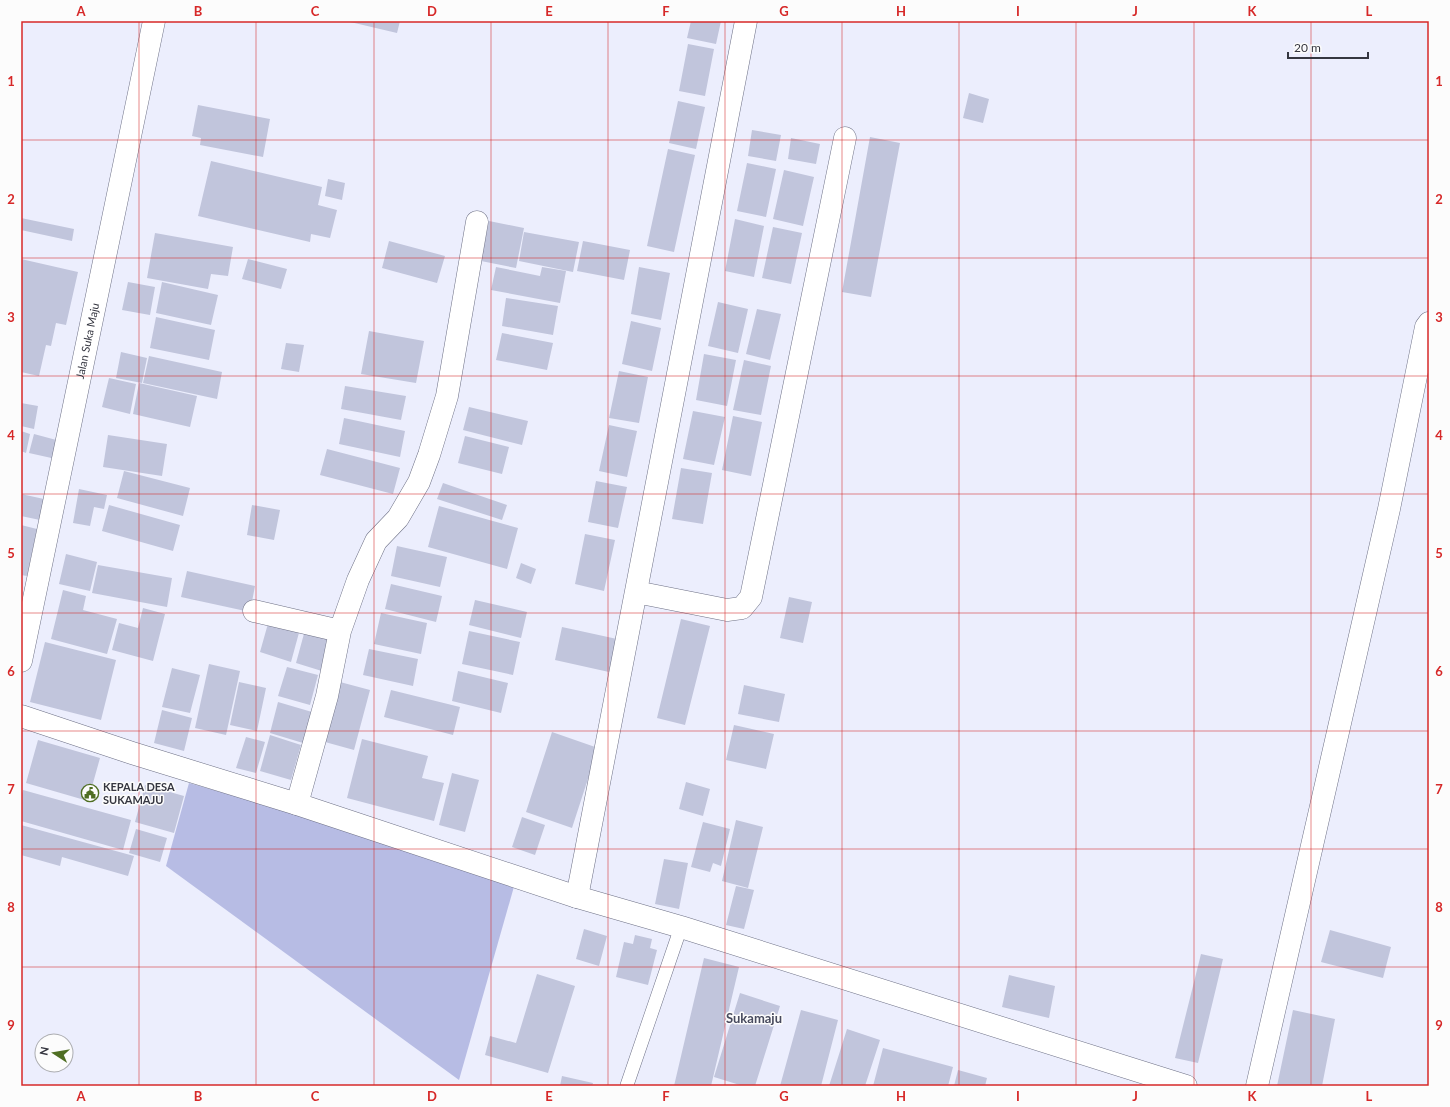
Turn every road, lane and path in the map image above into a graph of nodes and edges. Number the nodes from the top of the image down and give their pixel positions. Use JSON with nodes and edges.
{"nodes":[{"id":1,"x":154,"y":21,"type":"edge"},
{"id":2,"x":746,"y":21,"type":"edge"},
{"id":3,"x":845,"y":138,"type":"dead end"},
{"id":4,"x":477,"y":222,"type":"dead end"},
{"id":5,"x":1429,"y":323,"type":"edge"},
{"id":6,"x":636,"y":592,"type":"junction"},
{"id":7,"x":254,"y":611,"type":"dead end"},
{"id":8,"x":340,"y":631,"type":"junction"},
{"id":9,"x":21,"y":661,"type":"edge"},
{"id":10,"x":21,"y":716,"type":"edge"},
{"id":11,"x":297,"y":804,"type":"junction"},
{"id":12,"x":577,"y":897,"type":"junction"},
{"id":13,"x":681,"y":927,"type":"junction"},
{"id":14,"x":627,"y":1085,"type":"edge"},
{"id":15,"x":1186,"y":1086,"type":"edge"},
{"id":16,"x":1257,"y":1086,"type":"edge"}],
"edges":[{"from":1,"to":9,"type":"street","name":"Jalan Suka Maju"},
{"from":2,"to":6,"type":"street"},
{"from":3,"to":6,"type":"street"},
{"from":4,"to":8,"type":"street"},
{"from":5,"to":16,"type":"street"},
{"from":6,"to":12,"type":"street"},
{"from":7,"to":8,"type":"street"},
{"from":8,"to":11,"type":"street"},
{"from":10,"to":11,"type":"street"},
{"from":11,"to":12,"type":"street"},
{"from":12,"to":13,"type":"street"},
{"from":13,"to":14,"type":"lane"},
{"from":13,"to":15,"type":"street"}]}
